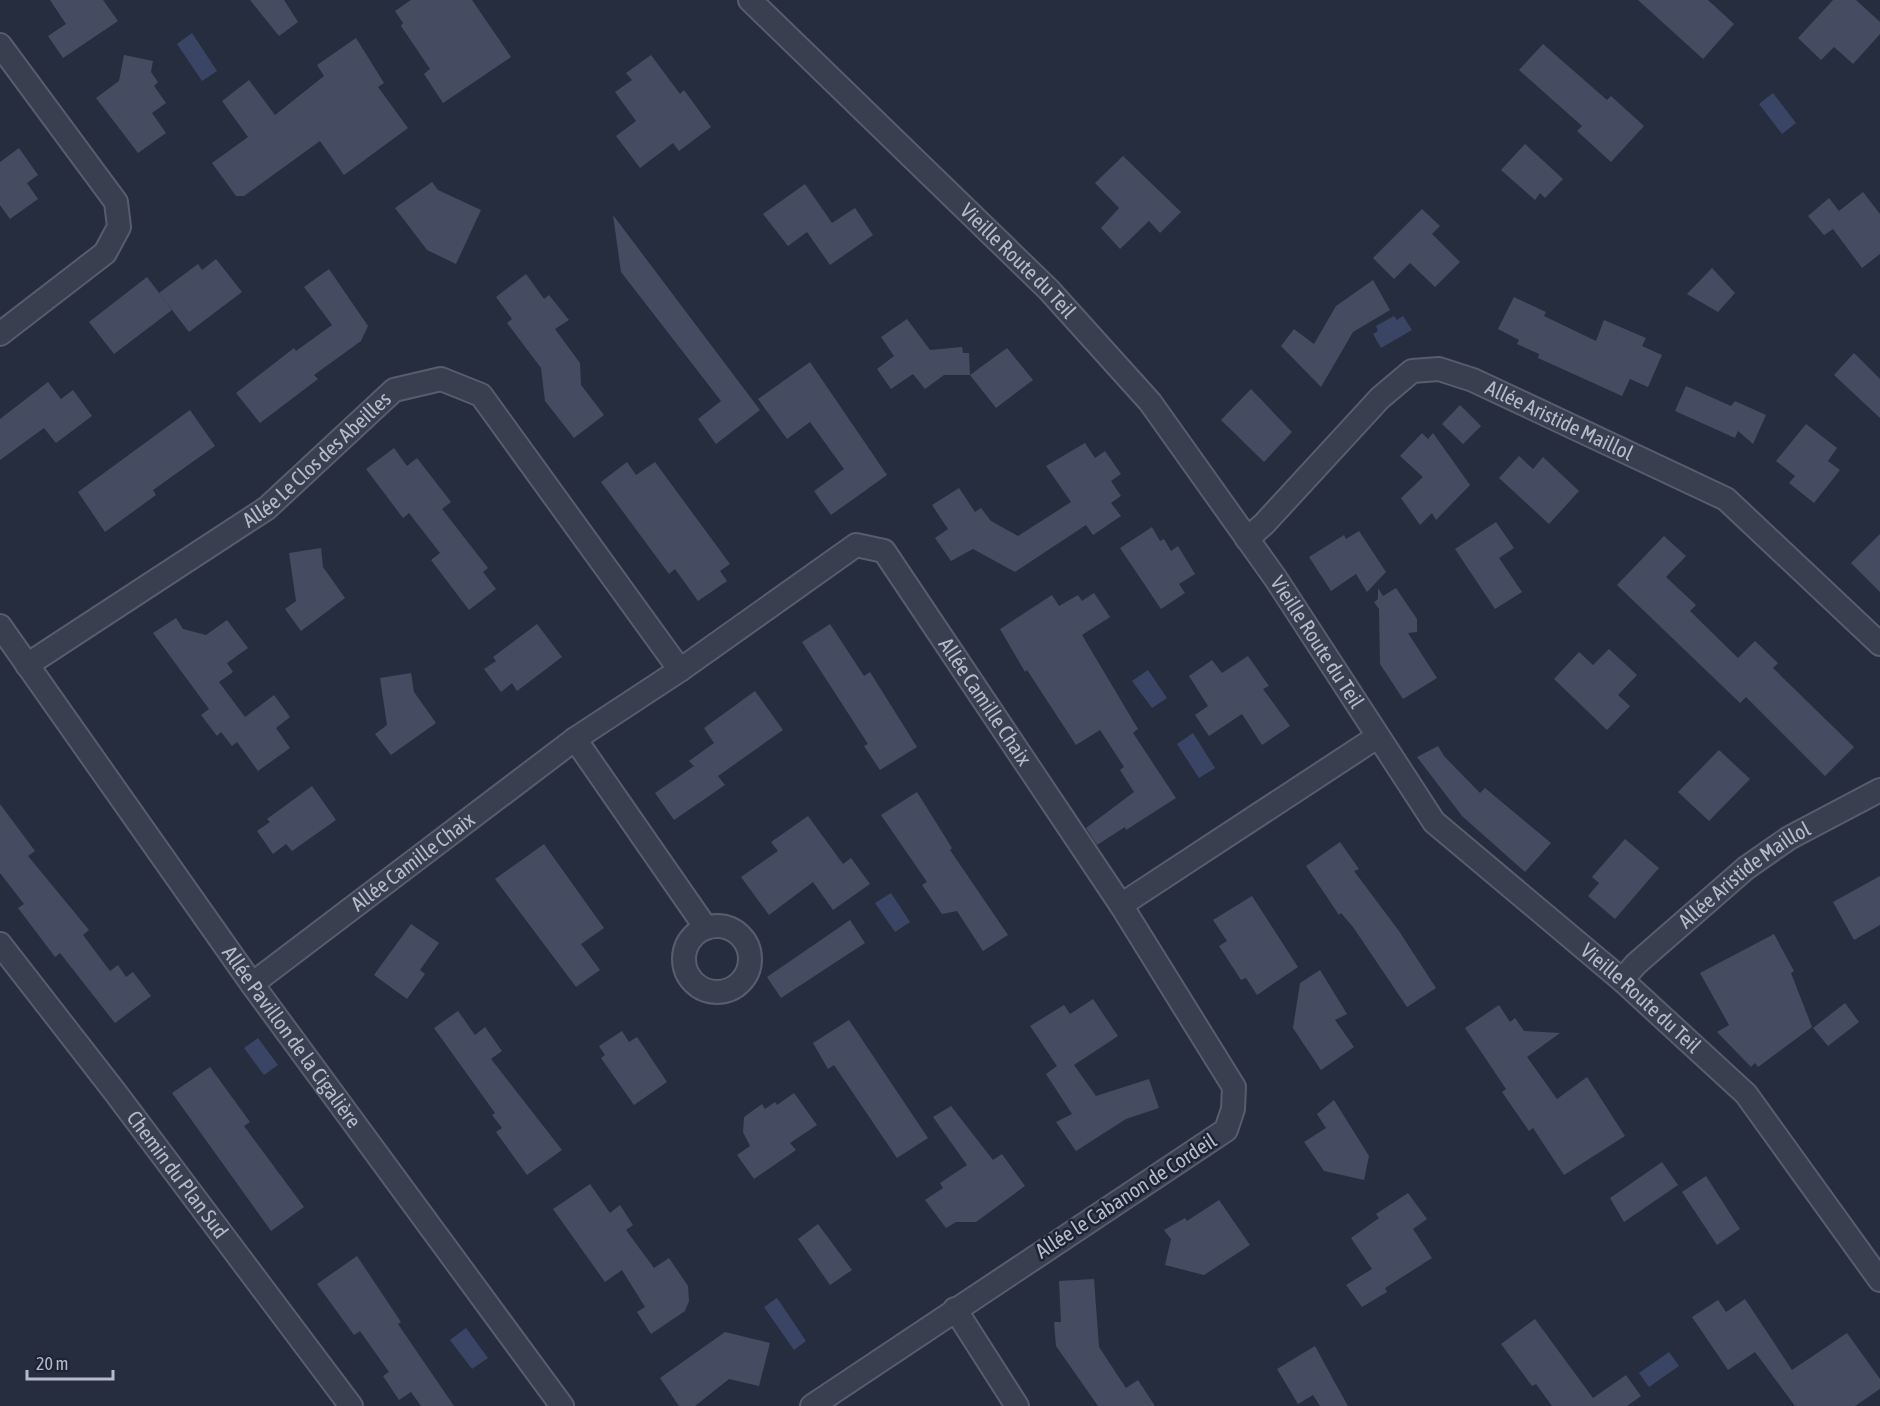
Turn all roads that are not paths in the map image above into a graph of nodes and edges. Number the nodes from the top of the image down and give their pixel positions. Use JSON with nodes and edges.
{"nodes":[{"id":1,"x":750,"y":0,"type":"edge"},
{"id":2,"x":0,"y":45,"type":"edge"},
{"id":3,"x":0,"y":334,"type":"edge"},
{"id":4,"x":1247,"y":539,"type":"junction"},
{"id":5,"x":0,"y":626,"type":"edge"},
{"id":6,"x":1880,"y":644,"type":"edge"},
{"id":7,"x":27,"y":665,"type":"junction"},
{"id":8,"x":680,"y":670,"type":"junction"},
{"id":9,"x":1377,"y":737,"type":"junction"},
{"id":10,"x":575,"y":739,"type":"junction"},
{"id":11,"x":1880,"y":790,"type":"edge"},
{"id":12,"x":1121,"y":905,"type":"junction"},
{"id":13,"x":706,"y":928,"type":"dead end"},
{"id":14,"x":0,"y":945,"type":"edge"},
{"id":15,"x":1622,"y":980,"type":"junction"},
{"id":16,"x":252,"y":984,"type":"junction"},
{"id":17,"x":1880,"y":1280,"type":"edge"},
{"id":18,"x":955,"y":1309,"type":"junction"},
{"id":19,"x":351,"y":1406,"type":"edge"},
{"id":20,"x":562,"y":1406,"type":"edge"},
{"id":21,"x":812,"y":1406,"type":"edge"},
{"id":22,"x":1017,"y":1406,"type":"edge"}],
"edges":[{"from":1,"to":4,"type":"street","name":"Vieille Route du Teil"},
{"from":2,"to":3,"type":"street"},
{"from":4,"to":6,"type":"street","name":"Allée Aristide Maillol"},
{"from":4,"to":9,"type":"street","name":"Vieille Route du Teil"},
{"from":5,"to":7,"type":"street","name":"Allée Pavillon de la Cigalière"},
{"from":7,"to":8,"type":"street","name":"Allée Le Clos des Abeilles"},
{"from":7,"to":16,"type":"street","name":"Allée Pavillon de la Cigalière"},
{"from":8,"to":10,"type":"street","name":"Allée Camille Chaix"},
{"from":8,"to":12,"type":"street","name":"Allée Camille Chaix"},
{"from":9,"to":12,"type":"street"},
{"from":9,"to":15,"type":"street","name":"Vieille Route du Teil"},
{"from":10,"to":13,"type":"street"},
{"from":10,"to":16,"type":"street","name":"Allée Camille Chaix"},
{"from":11,"to":15,"type":"street","name":"Allée Aristide Maillol"},
{"from":12,"to":18,"type":"street","name":"Allée le Cabanon de Cordeil"},
{"from":14,"to":19,"type":"street","name":"Chemin du Plan Sud"},
{"from":15,"to":17,"type":"street","name":"Vieille Route du Teil"},
{"from":16,"to":20,"type":"street","name":"Allée Pavillon de la Cigalière"},
{"from":18,"to":21,"type":"street","name":"Allée le Cabanon de Cordeil"},
{"from":18,"to":22,"type":"street"}]}
